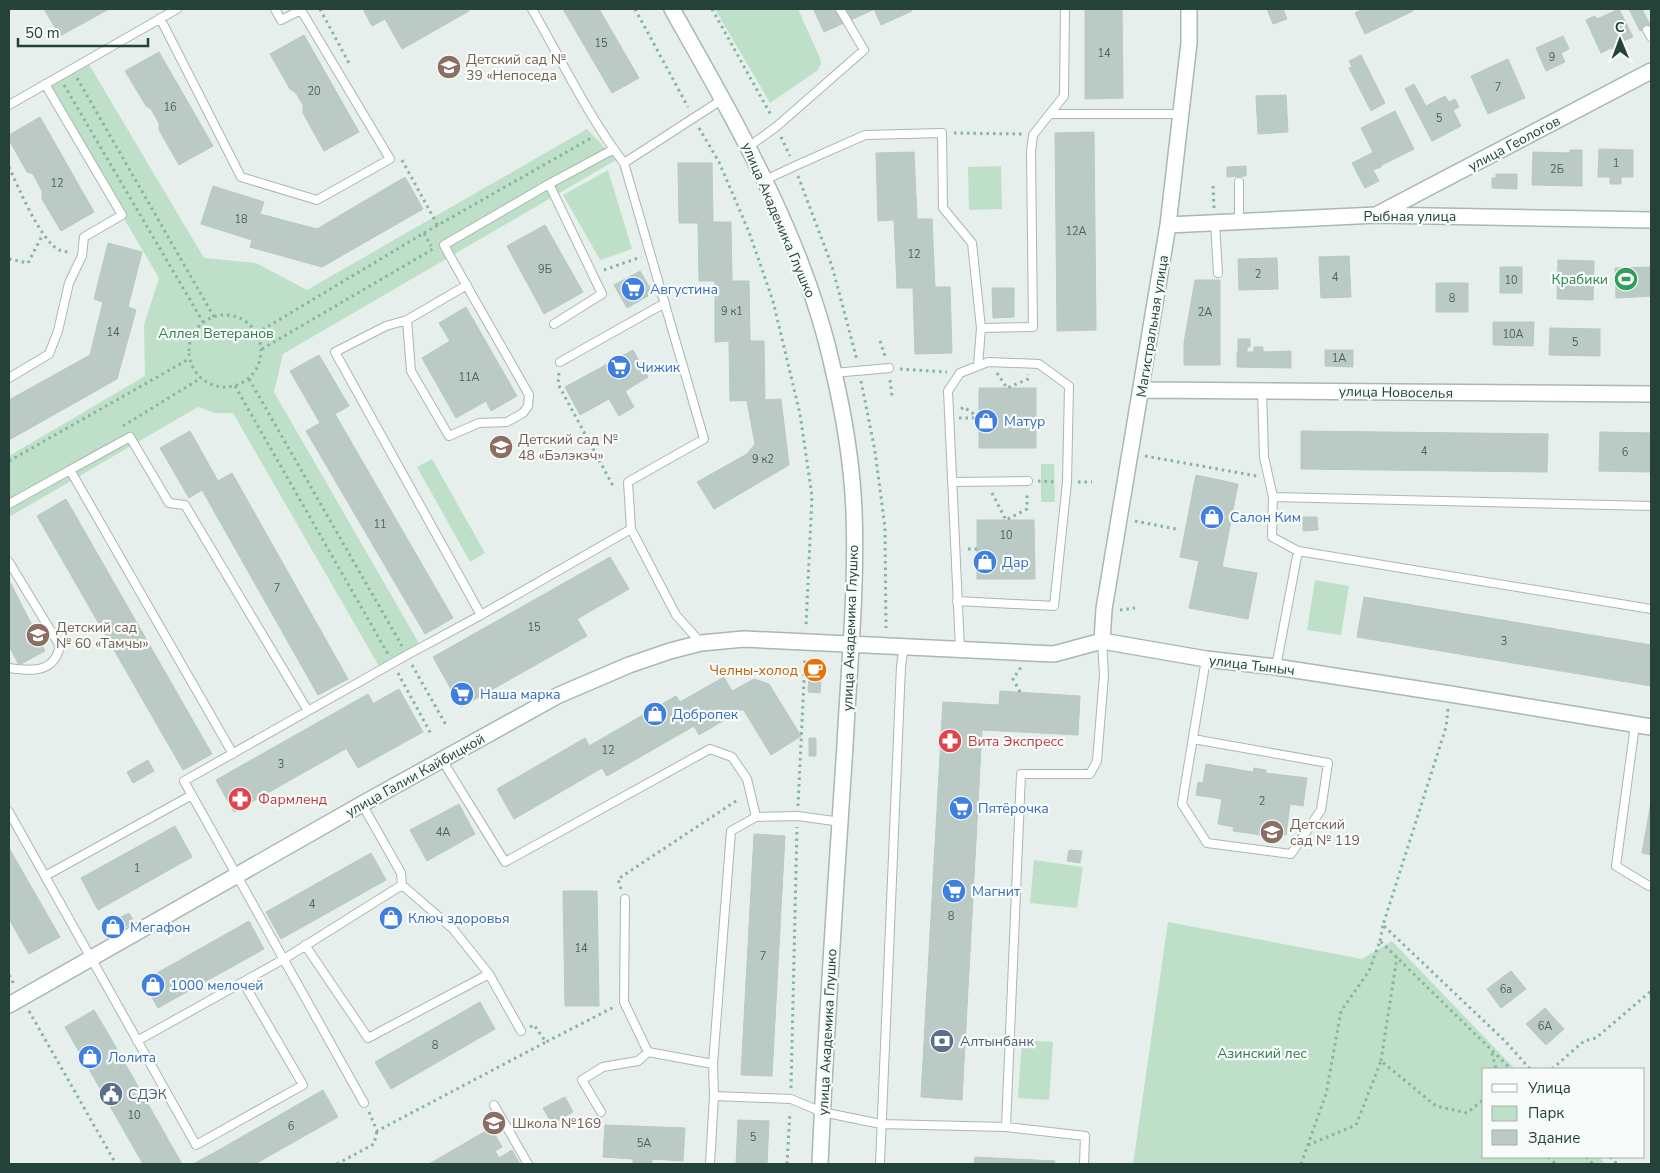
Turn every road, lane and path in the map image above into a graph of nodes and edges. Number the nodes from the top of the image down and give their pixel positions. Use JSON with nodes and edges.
{"nodes":[{"id":1,"x":177,"y":9,"type":"edge"},
{"id":2,"x":275,"y":9,"type":"edge"},
{"id":3,"x":302,"y":9,"type":"edge"},
{"id":4,"x":532,"y":9,"type":"edge"},
{"id":5,"x":635,"y":9,"type":"edge"},
{"id":6,"x":672,"y":9,"type":"edge"},
{"id":7,"x":840,"y":9,"type":"edge"},
{"id":8,"x":1065,"y":9,"type":"edge"},
{"id":9,"x":1189,"y":9,"type":"edge"},
{"id":10,"x":160,"y":18,"type":"junction"},
{"id":11,"x":72,"y":68,"type":"junction"},
{"id":12,"x":1651,"y":72,"type":"edge"},
{"id":13,"x":59,"y":76,"type":"junction"},
{"id":14,"x":45,"y":84,"type":"junction"},
{"id":15,"x":723,"y":99,"type":"junction"},
{"id":16,"x":9,"y":105,"type":"edge"},
{"id":17,"x":1050,"y":114,"type":"junction"},
{"id":18,"x":1181,"y":114,"type":"junction"},
{"id":19,"x":694,"y":118,"type":"junction"},
{"id":20,"x":602,"y":132,"type":"junction"},
{"id":21,"x":942,"y":133,"type":"junction"},
{"id":22,"x":1034,"y":135,"type":"junction"},
{"id":23,"x":748,"y":146,"type":"junction"},
{"id":24,"x":614,"y":150,"type":"junction"},
{"id":25,"x":624,"y":163,"type":"junction"},
{"id":26,"x":9,"y":167,"type":"edge"},
{"id":27,"x":765,"y":180,"type":"junction"},
{"id":28,"x":1239,"y":182,"type":"dead end"},
{"id":29,"x":549,"y":184,"type":"junction"},
{"id":30,"x":1214,"y":186,"type":"dead end"},
{"id":31,"x":1377,"y":215,"type":"junction"},
{"id":32,"x":1651,"y":220,"type":"edge"},
{"id":33,"x":1239,"y":222,"type":"junction"},
{"id":34,"x":1215,"y":223,"type":"junction"},
{"id":35,"x":1168,"y":225,"type":"junction"},
{"id":36,"x":424,"y":233,"type":"junction"},
{"id":37,"x":43,"y":234,"type":"junction"},
{"id":38,"x":444,"y":245,"type":"junction"},
{"id":39,"x":432,"y":249,"type":"junction"},
{"id":40,"x":651,"y":254,"type":"junction"},
{"id":41,"x":82,"y":256,"type":"junction"},
{"id":42,"x":9,"y":259,"type":"edge"},
{"id":43,"x":609,"y":268,"type":"dead end"},
{"id":44,"x":1218,"y":273,"type":"dead end"},
{"id":45,"x":467,"y":285,"type":"junction"},
{"id":46,"x":665,"y":302,"type":"junction"},
{"id":47,"x":214,"y":316,"type":"junction"},
{"id":48,"x":407,"y":320,"type":"junction"},
{"id":49,"x":203,"y":322,"type":"junction"},
{"id":50,"x":554,"y":324,"type":"dead end"},
{"id":51,"x":981,"y":328,"type":"junction"},
{"id":52,"x":257,"y":333,"type":"junction"},
{"id":53,"x":262,"y":349,"type":"junction"},
{"id":54,"x":190,"y":359,"type":"junction"},
{"id":55,"x":560,"y":362,"type":"joint"},
{"id":56,"x":1028,"y":363,"type":"junction"},
{"id":57,"x":978,"y":366,"type":"junction"},
{"id":58,"x":889,"y":368,"type":"joint"},
{"id":59,"x":960,"y":372,"type":"junction"},
{"id":60,"x":834,"y":373,"type":"junction"},
{"id":61,"x":9,"y":378,"type":"edge"},
{"id":62,"x":249,"y":379,"type":"junction"},
{"id":63,"x":235,"y":386,"type":"junction"},
{"id":64,"x":1007,"y":388,"type":"dead end"},
{"id":65,"x":1141,"y":390,"type":"junction"},
{"id":66,"x":1262,"y":390,"type":"junction"},
{"id":67,"x":1651,"y":394,"type":"edge"},
{"id":68,"x":949,"y":419,"type":"junction"},
{"id":69,"x":1139,"y":455,"type":"dead end"},
{"id":70,"x":9,"y":461,"type":"edge"},
{"id":71,"x":70,"y":470,"type":"junction"},
{"id":72,"x":1269,"y":478,"type":"junction"},
{"id":73,"x":1028,"y":481,"type":"junction"},
{"id":74,"x":628,"y":482,"type":"junction"},
{"id":75,"x":952,"y":482,"type":"junction"},
{"id":76,"x":986,"y":482,"type":"junction"},
{"id":77,"x":1067,"y":482,"type":"junction"},
{"id":78,"x":1273,"y":497,"type":"junction"},
{"id":79,"x":9,"y":504,"type":"edge"},
{"id":80,"x":1651,"y":506,"type":"edge"},
{"id":81,"x":1119,"y":518,"type":"junction"},
{"id":82,"x":631,"y":529,"type":"junction"},
{"id":83,"x":1176,"y":529,"type":"dead end"},
{"id":84,"x":1298,"y":551,"type":"junction"},
{"id":85,"x":9,"y":562,"type":"edge"},
{"id":86,"x":957,"y":601,"type":"junction"},
{"id":87,"x":1135,"y":608,"type":"dead end"},
{"id":88,"x":1651,"y":609,"type":"edge"},
{"id":89,"x":1114,"y":611,"type":"dead end"},
{"id":90,"x":481,"y":615,"type":"junction"},
{"id":91,"x":806,"y":626,"type":"dead end"},
{"id":92,"x":1102,"y":641,"type":"junction"},
{"id":93,"x":701,"y":643,"type":"junction"},
{"id":94,"x":852,"y":644,"type":"junction"},
{"id":95,"x":904,"y":646,"type":"junction"},
{"id":96,"x":960,"y":649,"type":"junction"},
{"id":97,"x":407,"y":655,"type":"junction"},
{"id":98,"x":1206,"y":658,"type":"junction"},
{"id":99,"x":805,"y":659,"type":"dead end"},
{"id":100,"x":393,"y":662,"type":"junction"},
{"id":101,"x":1024,"y":663,"type":"dead end"},
{"id":102,"x":1276,"y":667,"type":"junction"},
{"id":103,"x":9,"y":668,"type":"edge"},
{"id":104,"x":1020,"y":692,"type":"dead end"},
{"id":105,"x":1450,"y":694,"type":"junction"},
{"id":106,"x":308,"y":711,"type":"junction"},
{"id":107,"x":446,"y":725,"type":"dead end"},
{"id":108,"x":1635,"y":725,"type":"junction"},
{"id":109,"x":1651,"y":727,"type":"edge"},
{"id":110,"x":431,"y":734,"type":"dead end"},
{"id":111,"x":1193,"y":739,"type":"junction"},
{"id":112,"x":233,"y":754,"type":"junction"},
{"id":113,"x":442,"y":760,"type":"junction"},
{"id":114,"x":750,"y":792,"type":"junction"},
{"id":115,"x":192,"y":795,"type":"junction"},
{"id":116,"x":362,"y":804,"type":"junction"},
{"id":117,"x":9,"y":812,"type":"edge"},
{"id":118,"x":798,"y":816,"type":"junction"},
{"id":119,"x":756,"y":817,"type":"junction"},
{"id":120,"x":841,"y":822,"type":"junction"},
{"id":121,"x":44,"y":876,"type":"junction"},
{"id":122,"x":237,"y":876,"type":"junction"},
{"id":123,"x":402,"y":885,"type":"junction"},
{"id":124,"x":1649,"y":886,"type":"dead end"},
{"id":125,"x":625,"y":899,"type":"joint"},
{"id":126,"x":1383,"y":925,"type":"junction"},
{"id":127,"x":1380,"y":941,"type":"junction"},
{"id":128,"x":306,"y":945,"type":"junction"},
{"id":129,"x":1397,"y":957,"type":"junction"},
{"id":130,"x":91,"y":958,"type":"junction"},
{"id":131,"x":284,"y":959,"type":"junction"},
{"id":132,"x":489,"y":974,"type":"junction"},
{"id":133,"x":9,"y":975,"type":"edge"},
{"id":134,"x":243,"y":982,"type":"junction"},
{"id":135,"x":1651,"y":992,"type":"edge"},
{"id":136,"x":15,"y":1001,"type":"edge"},
{"id":137,"x":624,"y":1002,"type":"junction"},
{"id":138,"x":521,"y":1031,"type":"joint"},
{"id":139,"x":138,"y":1041,"type":"junction"},
{"id":140,"x":546,"y":1042,"type":"junction"},
{"id":141,"x":648,"y":1052,"type":"junction"},
{"id":142,"x":1492,"y":1052,"type":"junction"},
{"id":143,"x":1381,"y":1061,"type":"junction"},
{"id":144,"x":713,"y":1064,"type":"junction"},
{"id":145,"x":1496,"y":1068,"type":"edge"},
{"id":146,"x":1510,"y":1068,"type":"edge"},
{"id":147,"x":1529,"y":1068,"type":"edge"},
{"id":148,"x":1553,"y":1068,"type":"edge"},
{"id":149,"x":714,"y":1096,"type":"junction"},
{"id":150,"x":791,"y":1099,"type":"junction"},
{"id":151,"x":1482,"y":1101,"type":"edge"},
{"id":152,"x":364,"y":1103,"type":"joint"},
{"id":153,"x":494,"y":1105,"type":"dead end"},
{"id":154,"x":601,"y":1112,"type":"dead end"},
{"id":155,"x":822,"y":1112,"type":"junction"},
{"id":156,"x":881,"y":1124,"type":"junction"},
{"id":157,"x":1006,"y":1127,"type":"junction"},
{"id":158,"x":377,"y":1131,"type":"junction"},
{"id":159,"x":1308,"y":1145,"type":"junction"},
{"id":160,"x":116,"y":1164,"type":"edge"},
{"id":161,"x":337,"y":1164,"type":"edge"},
{"id":162,"x":528,"y":1164,"type":"edge"},
{"id":163,"x":710,"y":1164,"type":"edge"},
{"id":164,"x":787,"y":1164,"type":"edge"},
{"id":165,"x":820,"y":1164,"type":"edge"},
{"id":166,"x":880,"y":1164,"type":"edge"},
{"id":167,"x":1084,"y":1164,"type":"edge"},
{"id":168,"x":1301,"y":1164,"type":"edge"}],
"edges":[{"from":1,"to":10,"type":"lane"},
{"from":2,"to":3,"type":"lane"},
{"from":3,"to":10,"type":"lane"},
{"from":4,"to":20,"type":"lane"},
{"from":5,"to":19,"type":"path"},
{"from":6,"to":15,"type":"street","name":"улица Академика Глушко"},
{"from":7,"to":23,"type":"lane"},
{"from":8,"to":17,"type":"lane"},
{"from":9,"to":18,"type":"street","name":"Магистральная улица"},
{"from":10,"to":11,"type":"lane"},
{"from":11,"to":13,"type":"lane"},
{"from":11,"to":47,"type":"path"},
{"from":12,"to":31,"type":"street","name":"улица Геологов"},
{"from":13,"to":14,"type":"lane"},
{"from":13,"to":49,"type":"path"},
{"from":14,"to":16,"type":"lane"},
{"from":14,"to":41,"type":"lane"},
{"from":15,"to":19,"type":"lane"},
{"from":15,"to":23,"type":"street","name":"улица Академика Глушко"},
{"from":17,"to":18,"type":"lane"},
{"from":17,"to":22,"type":"lane"},
{"from":18,"to":35,"type":"street","name":"Магистральная улица"},
{"from":19,"to":25,"type":"lane"},
{"from":19,"to":91,"type":"path"},
{"from":20,"to":24,"type":"lane"},
{"from":20,"to":36,"type":"path"},
{"from":21,"to":22,"type":"path"},
{"from":21,"to":27,"type":"lane"},
{"from":21,"to":51,"type":"lane"},
{"from":22,"to":51,"type":"lane"},
{"from":23,"to":27,"type":"street","name":"улица Академика Глушко"},
{"from":24,"to":25,"type":"lane"},
{"from":24,"to":29,"type":"lane"},
{"from":25,"to":40,"type":"lane"},
{"from":26,"to":37,"type":"path"},
{"from":27,"to":60,"type":"street","name":"улица Академика Глушко"},
{"from":28,"to":33,"type":"lane"},
{"from":29,"to":38,"type":"lane"},
{"from":29,"to":50,"type":"lane"},
{"from":30,"to":34,"type":"path"},
{"from":31,"to":32,"type":"street","name":"Рыбная улица"},
{"from":31,"to":33,"type":"street","name":"Рыбная улица"},
{"from":33,"to":34,"type":"street","name":"Рыбная улица"},
{"from":34,"to":35,"type":"street","name":"Рыбная улица"},
{"from":34,"to":44,"type":"lane"},
{"from":35,"to":65,"type":"street","name":"Магистральная улица"},
{"from":36,"to":39,"type":"path"},
{"from":36,"to":52,"type":"path"},
{"from":37,"to":41,"type":"path"},
{"from":37,"to":42,"type":"path"},
{"from":38,"to":39,"type":"path"},
{"from":38,"to":45,"type":"lane"},
{"from":39,"to":53,"type":"path"},
{"from":40,"to":43,"type":"path"},
{"from":40,"to":46,"type":"lane"},
{"from":41,"to":61,"type":"lane"},
{"from":45,"to":48,"type":"lane"},
{"from":45,"to":48,"type":"lane"},
{"from":46,"to":55,"type":"lane"},
{"from":46,"to":74,"type":"lane"},
{"from":47,"to":49,"type":"path"},
{"from":47,"to":52,"type":"path"},
{"from":48,"to":90,"type":"lane"},
{"from":49,"to":54,"type":"path"},
{"from":51,"to":57,"type":"lane"},
{"from":52,"to":53,"type":"path"},
{"from":53,"to":62,"type":"path"},
{"from":54,"to":63,"type":"path"},
{"from":54,"to":70,"type":"path"},
{"from":55,"to":74,"type":"path"},
{"from":56,"to":57,"type":"lane"},
{"from":56,"to":64,"type":"path"},
{"from":56,"to":77,"type":"lane"},
{"from":57,"to":59,"type":"lane"},
{"from":58,"to":59,"type":"path"},
{"from":58,"to":60,"type":"lane"},
{"from":59,"to":68,"type":"lane"},
{"from":60,"to":94,"type":"street","name":"улица Академика Глушко"},
{"from":62,"to":63,"type":"path"},
{"from":62,"to":97,"type":"path"},
{"from":63,"to":100,"type":"path"},
{"from":65,"to":66,"type":"street","name":"улица Новоселья"},
{"from":65,"to":81,"type":"street","name":"Магистральная улица"},
{"from":66,"to":67,"type":"street","name":"улица Новоселья"},
{"from":66,"to":72,"type":"lane"},
{"from":68,"to":68,"type":"path"},
{"from":68,"to":75,"type":"lane"},
{"from":69,"to":72,"type":"path"},
{"from":71,"to":79,"type":"lane"},
{"from":71,"to":106,"type":"lane"},
{"from":71,"to":112,"type":"lane"},
{"from":72,"to":78,"type":"lane"},
{"from":73,"to":76,"type":"lane"},
{"from":73,"to":76,"type":"path"},
{"from":73,"to":77,"type":"path"},
{"from":74,"to":82,"type":"lane"},
{"from":75,"to":76,"type":"lane"},
{"from":75,"to":86,"type":"lane"},
{"from":77,"to":86,"type":"lane"},
{"from":78,"to":80,"type":"lane"},
{"from":78,"to":84,"type":"lane"},
{"from":81,"to":83,"type":"path"},
{"from":81,"to":92,"type":"street","name":"Магистральная улица"},
{"from":82,"to":90,"type":"lane"},
{"from":82,"to":93,"type":"lane"},
{"from":84,"to":88,"type":"lane"},
{"from":84,"to":102,"type":"lane"},
{"from":85,"to":103,"type":"lane"},
{"from":86,"to":96,"type":"lane"},
{"from":87,"to":89,"type":"path"},
{"from":90,"to":97,"type":"lane"},
{"from":92,"to":96,"type":"street","name":"улица Тыныч"},
{"from":92,"to":98,"type":"street","name":"улица Тыныч"},
{"from":92,"to":157,"type":"lane"},
{"from":93,"to":94,"type":"street","name":"улица Галии Кайбицкой"},
{"from":93,"to":113,"type":"street","name":"улица Галии Кайбицкой"},
{"from":94,"to":95,"type":"street","name":"улица Тыныч"},
{"from":94,"to":120,"type":"street","name":"улица Академика Глушко"},
{"from":95,"to":96,"type":"street","name":"улица Тыныч"},
{"from":95,"to":156,"type":"lane"},
{"from":97,"to":100,"type":"lane"},
{"from":97,"to":107,"type":"path"},
{"from":98,"to":102,"type":"street","name":"улица Тыныч"},
{"from":98,"to":111,"type":"lane"},
{"from":99,"to":118,"type":"path"},
{"from":100,"to":106,"type":"lane"},
{"from":100,"to":110,"type":"path"},
{"from":101,"to":104,"type":"path"},
{"from":102,"to":105,"type":"street","name":"улица Тыныч"},
{"from":105,"to":108,"type":"street","name":"улица Тыныч"},
{"from":105,"to":126,"type":"path"},
{"from":106,"to":112,"type":"lane"},
{"from":108,"to":109,"type":"street","name":"улица Тыныч"},
{"from":108,"to":124,"type":"lane"},
{"from":111,"to":111,"type":"lane"},
{"from":112,"to":115,"type":"lane"},
{"from":113,"to":114,"type":"lane"},
{"from":113,"to":116,"type":"street","name":"улица Галии Кайбицкой"},
{"from":114,"to":119,"type":"lane"},
{"from":114,"to":125,"type":"path"},
{"from":115,"to":121,"type":"lane"},
{"from":115,"to":122,"type":"lane"},
{"from":116,"to":122,"type":"street","name":"улица Галии Кайбицкой"},
{"from":116,"to":123,"type":"lane"},
{"from":117,"to":121,"type":"lane"},
{"from":118,"to":119,"type":"lane"},
{"from":118,"to":120,"type":"lane"},
{"from":118,"to":150,"type":"path"},
{"from":119,"to":144,"type":"lane"},
{"from":120,"to":155,"type":"street","name":"улица Академика Глушко"},
{"from":121,"to":130,"type":"lane"},
{"from":122,"to":130,"type":"street","name":"улица Галии Кайбицкой"},
{"from":122,"to":131,"type":"lane"},
{"from":123,"to":128,"type":"lane"},
{"from":123,"to":132,"type":"lane"},
{"from":125,"to":137,"type":"lane"},
{"from":126,"to":127,"type":"path"},
{"from":126,"to":147,"type":"path"},
{"from":127,"to":129,"type":"path"},
{"from":127,"to":159,"type":"path"},
{"from":128,"to":131,"type":"lane"},
{"from":128,"to":132,"type":"lane"},
{"from":129,"to":142,"type":"path"},
{"from":129,"to":143,"type":"path"},
{"from":130,"to":136,"type":"street","name":"улица Галии Кайбицкой"},
{"from":130,"to":139,"type":"lane"},
{"from":131,"to":134,"type":"lane"},
{"from":131,"to":152,"type":"lane"},
{"from":132,"to":138,"type":"lane"},
{"from":133,"to":136,"type":"path"},
{"from":134,"to":139,"type":"lane"},
{"from":134,"to":139,"type":"lane"},
{"from":135,"to":148,"type":"path"},
{"from":136,"to":160,"type":"path"},
{"from":137,"to":140,"type":"path"},
{"from":137,"to":141,"type":"lane"},
{"from":138,"to":140,"type":"path"},
{"from":140,"to":158,"type":"path"},
{"from":141,"to":144,"type":"lane"},
{"from":141,"to":154,"type":"lane"},
{"from":142,"to":145,"type":"path"},
{"from":142,"to":146,"type":"path"},
{"from":143,"to":151,"type":"path"},
{"from":143,"to":159,"type":"path"},
{"from":144,"to":149,"type":"lane"},
{"from":149,"to":150,"type":"lane"},
{"from":149,"to":163,"type":"lane"},
{"from":150,"to":155,"type":"lane"},
{"from":150,"to":164,"type":"path"},
{"from":152,"to":158,"type":"path"},
{"from":153,"to":162,"type":"lane"},
{"from":155,"to":156,"type":"lane"},
{"from":155,"to":165,"type":"street","name":"улица Академика Глушко"},
{"from":156,"to":157,"type":"lane"},
{"from":156,"to":166,"type":"lane"},
{"from":157,"to":167,"type":"lane"},
{"from":158,"to":161,"type":"path"},
{"from":159,"to":168,"type":"path"}]}
